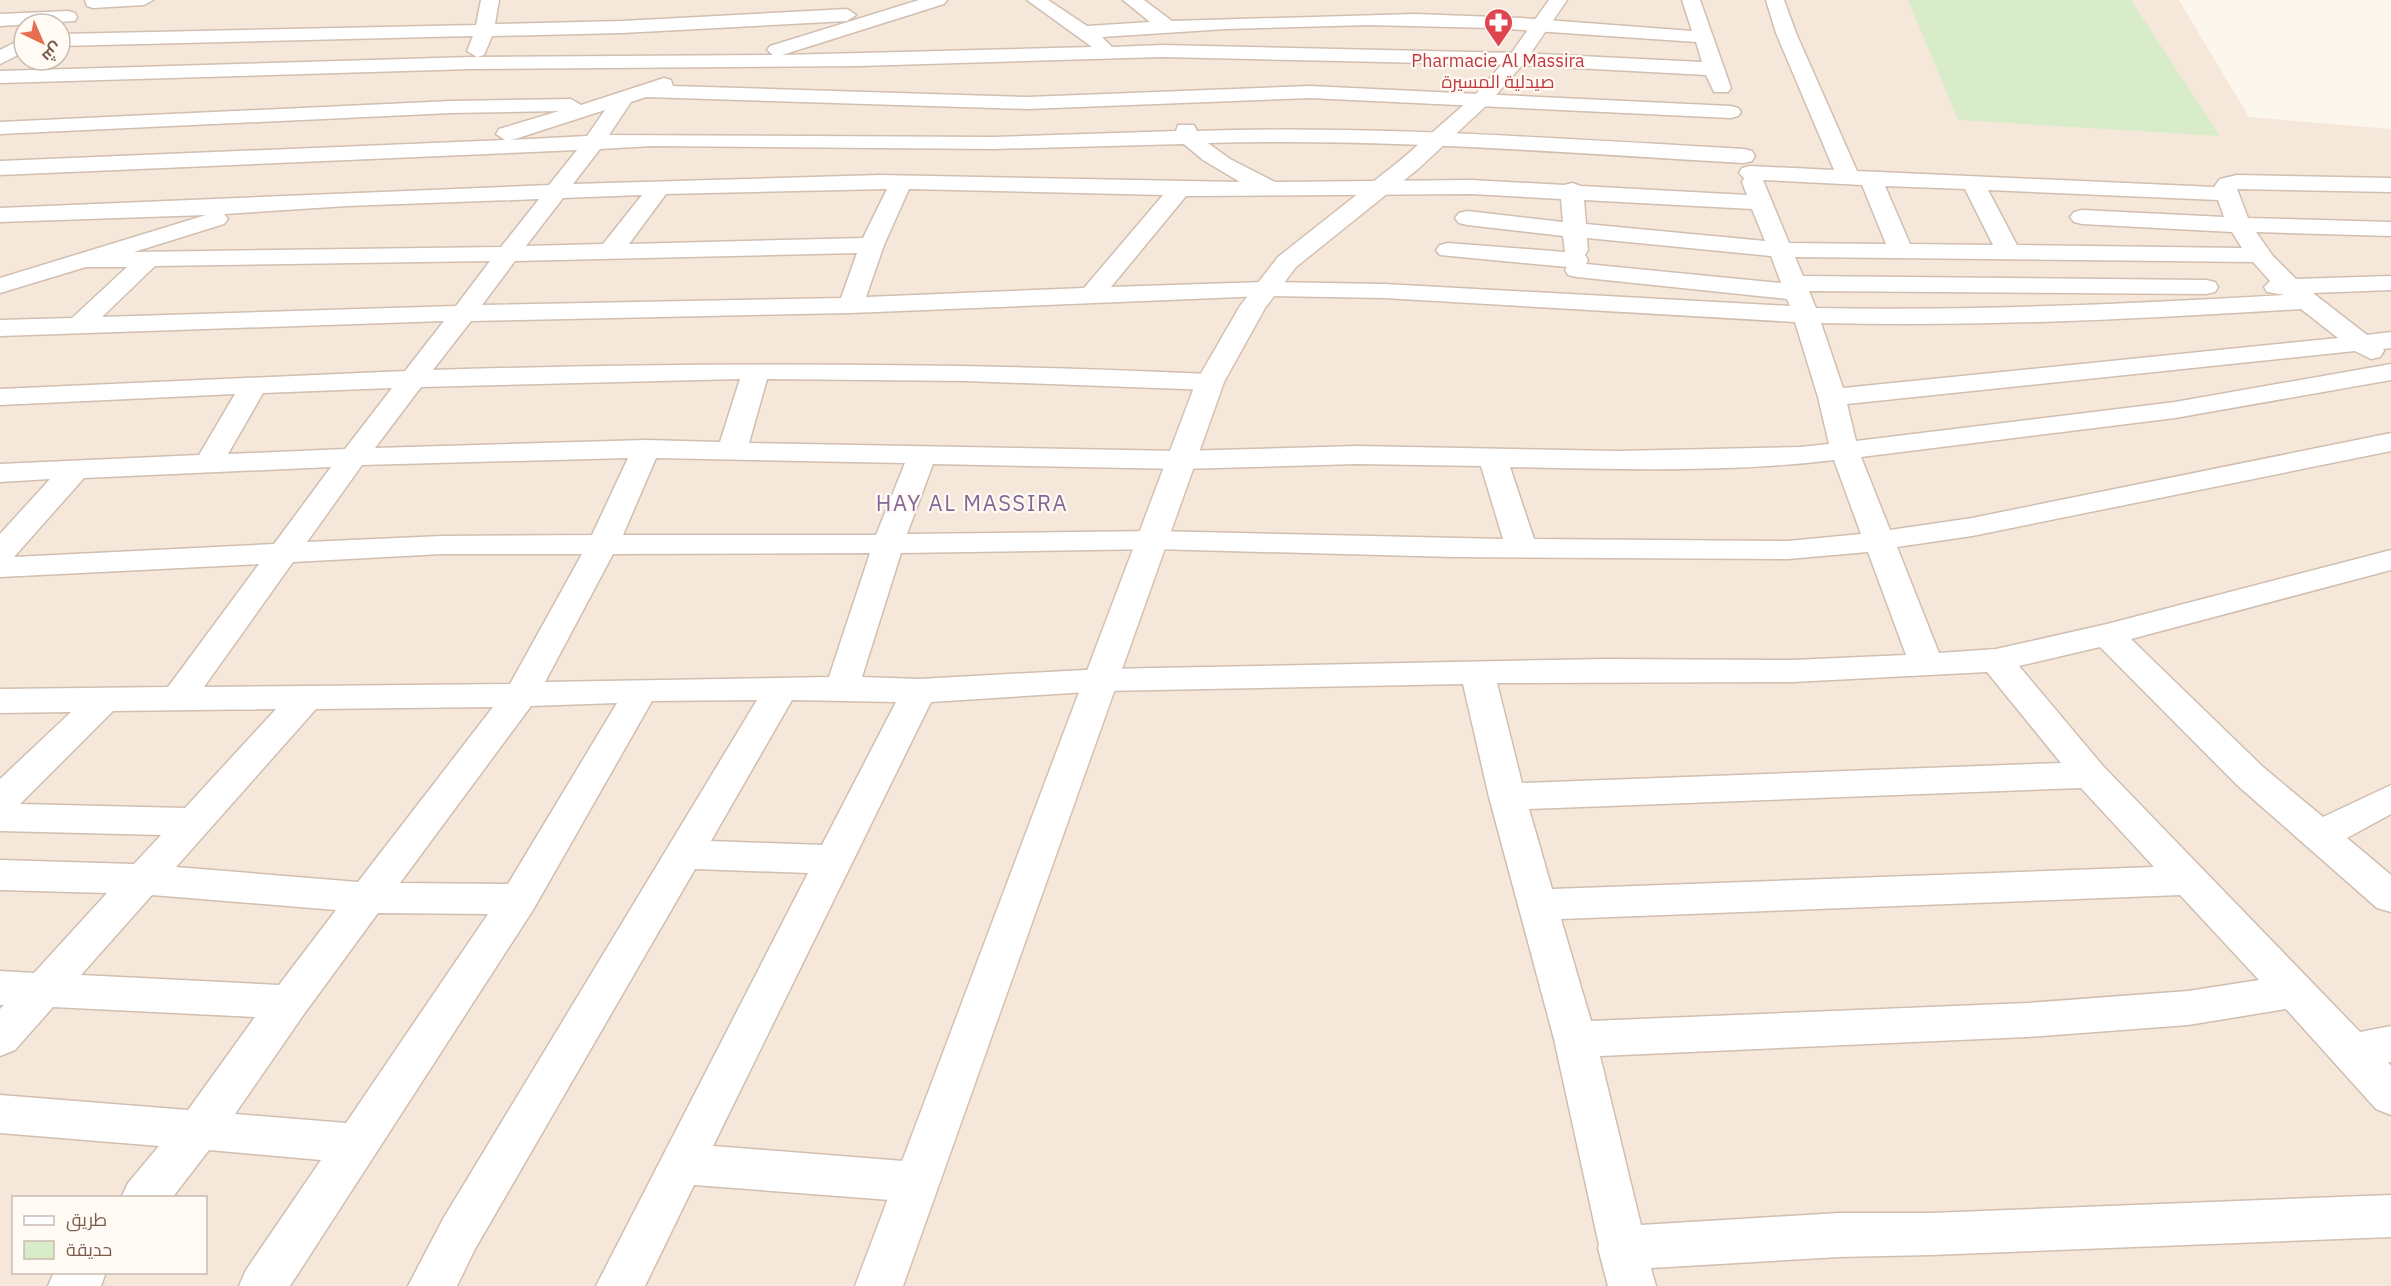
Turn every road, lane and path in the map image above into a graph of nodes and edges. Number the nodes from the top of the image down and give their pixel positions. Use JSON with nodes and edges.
{"nodes":[{"id":1,"x":144,"y":0,"type":"edge"},
{"id":2,"x":490,"y":0,"type":"edge"},
{"id":3,"x":776,"y":0,"type":"edge"},
{"id":4,"x":938,"y":0,"type":"edge"},
{"id":5,"x":1036,"y":0,"type":"edge"},
{"id":6,"x":1132,"y":0,"type":"edge"},
{"id":7,"x":1364,"y":0,"type":"edge"},
{"id":8,"x":1558,"y":0,"type":"edge"},
{"id":9,"x":1691,"y":0,"type":"edge"},
{"id":10,"x":1775,"y":0,"type":"edge"},
{"id":11,"x":95,"y":1,"type":"edge"},
{"id":12,"x":699,"y":2,"type":"dead end"},
{"id":13,"x":1236,"y":5,"type":"dead end"},
{"id":14,"x":896,"y":13,"type":"junction"},
{"id":15,"x":72,"y":14,"type":"edge"},
{"id":16,"x":775,"y":20,"type":"junction"},
{"id":17,"x":1386,"y":20,"type":"junction"},
{"id":18,"x":1162,"y":22,"type":"junction"},
{"id":19,"x":697,"y":24,"type":"junction"},
{"id":20,"x":1539,"y":25,"type":"junction"},
{"id":21,"x":485,"y":30,"type":"junction"},
{"id":22,"x":1084,"y":32,"type":"junction"},
{"id":23,"x":1703,"y":37,"type":"junction"},
{"id":24,"x":72,"y":40,"type":"edge"},
{"id":25,"x":1110,"y":52,"type":"junction"},
{"id":26,"x":1273,"y":52,"type":"junction"},
{"id":27,"x":1517,"y":59,"type":"junction"},
{"id":28,"x":743,"y":60,"type":"junction"},
{"id":29,"x":387,"y":67,"type":"junction"},
{"id":30,"x":1714,"y":69,"type":"junction"},
{"id":31,"x":0,"y":77,"type":"edge"},
{"id":32,"x":461,"y":85,"type":"junction"},
{"id":33,"x":1282,"y":92,"type":"junction"},
{"id":34,"x":1168,"y":96,"type":"junction"},
{"id":35,"x":623,"y":98,"type":"junction"},
{"id":36,"x":1481,"y":100,"type":"junction"},
{"id":37,"x":353,"y":112,"type":"junction"},
{"id":38,"x":1731,"y":112,"type":"junction"},
{"id":39,"x":0,"y":128,"type":"edge"},
{"id":40,"x":1190,"y":137,"type":"junction"},
{"id":41,"x":1439,"y":139,"type":"junction"},
{"id":42,"x":594,"y":142,"type":"junction"},
{"id":43,"x":464,"y":147,"type":"junction"},
{"id":44,"x":321,"y":153,"type":"junction"},
{"id":45,"x":1747,"y":165,"type":"junction"},
{"id":46,"x":0,"y":168,"type":"edge"},
{"id":47,"x":1859,"y":178,"type":"junction"},
{"id":48,"x":901,"y":183,"type":"junction"},
{"id":49,"x":1973,"y":183,"type":"junction"},
{"id":50,"x":2391,"y":185,"type":"edge"},
{"id":51,"x":2065,"y":186,"type":"junction"},
{"id":52,"x":1382,"y":187,"type":"junction"},
{"id":53,"x":659,"y":188,"type":"junction"},
{"id":54,"x":1270,"y":188,"type":"junction"},
{"id":55,"x":1180,"y":189,"type":"junction"},
{"id":56,"x":1572,"y":190,"type":"junction"},
{"id":57,"x":281,"y":192,"type":"junction"},
{"id":58,"x":556,"y":193,"type":"junction"},
{"id":59,"x":2226,"y":195,"type":"junction"},
{"id":60,"x":1760,"y":203,"type":"junction"},
{"id":61,"x":31,"y":214,"type":"junction"},
{"id":62,"x":0,"y":215,"type":"edge"},
{"id":63,"x":2082,"y":217,"type":"junction"},
{"id":64,"x":1467,"y":218,"type":"dead end"},
{"id":65,"x":2238,"y":225,"type":"junction"},
{"id":66,"x":2391,"y":229,"type":"edge"},
{"id":67,"x":1575,"y":230,"type":"junction"},
{"id":68,"x":0,"y":239,"type":"edge"},
{"id":69,"x":872,"y":245,"type":"junction"},
{"id":70,"x":1448,"y":250,"type":"dead end"},
{"id":71,"x":1779,"y":250,"type":"junction"},
{"id":72,"x":1901,"y":250,"type":"junction"},
{"id":73,"x":610,"y":252,"type":"junction"},
{"id":74,"x":2009,"y":252,"type":"junction"},
{"id":75,"x":2104,"y":253,"type":"junction"},
{"id":76,"x":508,"y":254,"type":"junction"},
{"id":77,"x":2256,"y":255,"type":"junction"},
{"id":78,"x":150,"y":258,"type":"junction"},
{"id":79,"x":84,"y":260,"type":"junction"},
{"id":80,"x":1576,"y":265,"type":"junction"},
{"id":81,"x":2391,"y":283,"type":"edge"},
{"id":82,"x":0,"y":286,"type":"edge"},
{"id":83,"x":1264,"y":289,"type":"junction"},
{"id":84,"x":2298,"y":294,"type":"junction"},
{"id":85,"x":1091,"y":296,"type":"junction"},
{"id":86,"x":1799,"y":297,"type":"junction"},
{"id":87,"x":1580,"y":303,"type":"junction"},
{"id":88,"x":851,"y":305,"type":"junction"},
{"id":89,"x":464,"y":313,"type":"junction"},
{"id":90,"x":79,"y":326,"type":"junction"},
{"id":91,"x":0,"y":328,"type":"edge"},
{"id":92,"x":2391,"y":340,"type":"edge"},
{"id":93,"x":2363,"y":344,"type":"junction"},
{"id":94,"x":2391,"y":370,"type":"edge"},
{"id":95,"x":756,"y":372,"type":"junction"},
{"id":96,"x":412,"y":380,"type":"junction"},
{"id":97,"x":1210,"y":382,"type":"junction"},
{"id":98,"x":253,"y":386,"type":"junction"},
{"id":99,"x":0,"y":397,"type":"edge"},
{"id":100,"x":1832,"y":397,"type":"junction"},
{"id":101,"x":2391,"y":442,"type":"edge"},
{"id":102,"x":646,"y":449,"type":"junction"},
{"id":103,"x":732,"y":450,"type":"junction"},
{"id":104,"x":1845,"y":452,"type":"junction"},
{"id":105,"x":923,"y":453,"type":"junction"},
{"id":106,"x":353,"y":457,"type":"junction"},
{"id":107,"x":1492,"y":458,"type":"junction"},
{"id":108,"x":1180,"y":459,"type":"junction"},
{"id":109,"x":208,"y":464,"type":"junction"},
{"id":110,"x":75,"y":470,"type":"junction"},
{"id":111,"x":0,"y":474,"type":"edge"},
{"id":112,"x":1154,"y":540,"type":"junction"},
{"id":113,"x":1879,"y":541,"type":"junction"},
{"id":114,"x":604,"y":543,"type":"junction"},
{"id":115,"x":888,"y":544,"type":"junction"},
{"id":116,"x":1522,"y":549,"type":"junction"},
{"id":117,"x":0,"y":553,"type":"edge"},
{"id":118,"x":285,"y":554,"type":"junction"},
{"id":119,"x":2391,"y":560,"type":"edge"},
{"id":120,"x":0,"y":567,"type":"edge"},
{"id":121,"x":2107,"y":635,"type":"junction"},
{"id":122,"x":1996,"y":660,"type":"junction"},
{"id":123,"x":1927,"y":665,"type":"junction"},
{"id":124,"x":1477,"y":672,"type":"junction"},
{"id":125,"x":1103,"y":680,"type":"junction"},
{"id":126,"x":842,"y":688,"type":"junction"},
{"id":127,"x":781,"y":689,"type":"junction"},
{"id":128,"x":642,"y":690,"type":"junction"},
{"id":129,"x":919,"y":691,"type":"junction"},
{"id":130,"x":308,"y":696,"type":"junction"},
{"id":131,"x":521,"y":696,"type":"junction"},
{"id":132,"x":179,"y":697,"type":"junction"},
{"id":133,"x":105,"y":699,"type":"junction"},
{"id":134,"x":0,"y":701,"type":"edge"},
{"id":135,"x":2090,"y":775,"type":"junction"},
{"id":136,"x":1507,"y":797,"type":"junction"},
{"id":137,"x":2391,"y":798,"type":"edge"},
{"id":138,"x":0,"y":801,"type":"edge"},
{"id":139,"x":0,"y":817,"type":"edge"},
{"id":140,"x":194,"y":822,"type":"junction"},
{"id":141,"x":2319,"y":836,"type":"junction"},
{"id":142,"x":684,"y":854,"type":"junction"},
{"id":143,"x":834,"y":860,"type":"junction"},
{"id":144,"x":0,"y":875,"type":"edge"},
{"id":145,"x":142,"y":879,"type":"junction"},
{"id":146,"x":2189,"y":880,"type":"junction"},
{"id":147,"x":2391,"y":897,"type":"edge"},
{"id":148,"x":369,"y":898,"type":"junction"},
{"id":149,"x":519,"y":899,"type":"junction"},
{"id":150,"x":1537,"y":905,"type":"junction"},
{"id":151,"x":0,"y":988,"type":"edge"},
{"id":152,"x":44,"y":990,"type":"junction"},
{"id":153,"x":2293,"y":991,"type":"junction"},
{"id":154,"x":289,"y":1002,"type":"junction"},
{"id":155,"x":0,"y":1038,"type":"edge"},
{"id":156,"x":1575,"y":1039,"type":"junction"},
{"id":157,"x":2372,"y":1048,"type":"edge"},
{"id":158,"x":2391,"y":1096,"type":"edge"},
{"id":159,"x":0,"y":1114,"type":"edge"},
{"id":160,"x":199,"y":1130,"type":"junction"},
{"id":161,"x":356,"y":1143,"type":"junction"},
{"id":162,"x":681,"y":1164,"type":"junction"},
{"id":163,"x":916,"y":1182,"type":"junction"},
{"id":164,"x":145,"y":1196,"type":"edge"},
{"id":165,"x":2391,"y":1216,"type":"edge"},
{"id":166,"x":1627,"y":1267,"type":"edge"},
{"id":167,"x":81,"y":1274,"type":"edge"},
{"id":168,"x":72,"y":1286,"type":"edge"},
{"id":169,"x":263,"y":1286,"type":"edge"},
{"id":170,"x":432,"y":1286,"type":"edge"},
{"id":171,"x":620,"y":1286,"type":"edge"},
{"id":172,"x":879,"y":1286,"type":"edge"}],
"edges":[{"from":1,"to":11,"type":"street"},
{"from":2,"to":21,"type":"street"},
{"from":3,"to":16,"type":"street"},
{"from":4,"to":14,"type":"street"},
{"from":5,"to":22,"type":"street"},
{"from":6,"to":18,"type":"street"},
{"from":7,"to":17,"type":"street"},
{"from":8,"to":20,"type":"street"},
{"from":9,"to":23,"type":"street"},
{"from":10,"to":47,"type":"street"},
{"from":11,"to":15,"type":"street"},
{"from":12,"to":19,"type":"street"},
{"from":13,"to":18,"type":"street"},
{"from":14,"to":16,"type":"street"},
{"from":14,"to":28,"type":"street"},
{"from":16,"to":19,"type":"street"},
{"from":17,"to":18,"type":"street"},
{"from":17,"to":20,"type":"street"},
{"from":18,"to":22,"type":"street"},
{"from":19,"to":21,"type":"street"},
{"from":20,"to":23,"type":"street"},
{"from":20,"to":27,"type":"street"},
{"from":21,"to":24,"type":"street"},
{"from":21,"to":32,"type":"street"},
{"from":22,"to":25,"type":"street"},
{"from":23,"to":30,"type":"street"},
{"from":25,"to":26,"type":"street"},
{"from":25,"to":28,"type":"street"},
{"from":25,"to":34,"type":"street"},
{"from":26,"to":27,"type":"street"},
{"from":26,"to":33,"type":"street"},
{"from":27,"to":30,"type":"street"},
{"from":27,"to":36,"type":"street"},
{"from":28,"to":32,"type":"street"},
{"from":28,"to":35,"type":"street"},
{"from":29,"to":31,"type":"street"},
{"from":29,"to":32,"type":"street"},
{"from":29,"to":37,"type":"street"},
{"from":30,"to":38,"type":"street"},
{"from":32,"to":35,"type":"street"},
{"from":32,"to":37,"type":"street"},
{"from":33,"to":34,"type":"street"},
{"from":33,"to":36,"type":"street"},
{"from":34,"to":35,"type":"street"},
{"from":34,"to":40,"type":"street"},
{"from":35,"to":42,"type":"street"},
{"from":35,"to":43,"type":"street"},
{"from":36,"to":38,"type":"street"},
{"from":36,"to":41,"type":"street"},
{"from":37,"to":39,"type":"street"},
{"from":37,"to":44,"type":"street"},
{"from":38,"to":45,"type":"street"},
{"from":40,"to":41,"type":"street"},
{"from":40,"to":42,"type":"street"},
{"from":40,"to":54,"type":"street"},
{"from":41,"to":45,"type":"street"},
{"from":41,"to":52,"type":"street"},
{"from":42,"to":43,"type":"street"},
{"from":42,"to":58,"type":"street"},
{"from":43,"to":44,"type":"street"},
{"from":43,"to":57,"type":"street"},
{"from":44,"to":46,"type":"street"},
{"from":44,"to":57,"type":"street"},
{"from":45,"to":47,"type":"street"},
{"from":45,"to":60,"type":"street"},
{"from":47,"to":49,"type":"street"},
{"from":47,"to":72,"type":"street"},
{"from":48,"to":53,"type":"street"},
{"from":48,"to":55,"type":"street"},
{"from":48,"to":69,"type":"street"},
{"from":49,"to":51,"type":"street"},
{"from":49,"to":74,"type":"street"},
{"from":50,"to":59,"type":"street"},
{"from":51,"to":59,"type":"street"},
{"from":51,"to":63,"type":"street"},
{"from":52,"to":54,"type":"street"},
{"from":52,"to":56,"type":"street"},
{"from":52,"to":83,"type":"street"},
{"from":53,"to":58,"type":"street"},
{"from":53,"to":73,"type":"street"},
{"from":54,"to":55,"type":"street"},
{"from":55,"to":85,"type":"street"},
{"from":56,"to":60,"type":"street"},
{"from":56,"to":67,"type":"street"},
{"from":57,"to":58,"type":"street"},
{"from":57,"to":61,"type":"street"},
{"from":57,"to":79,"type":"street"},
{"from":58,"to":76,"type":"street"},
{"from":59,"to":65,"type":"street"},
{"from":60,"to":71,"type":"street"},
{"from":61,"to":62,"type":"street"},
{"from":61,"to":68,"type":"street"},
{"from":63,"to":65,"type":"street"},
{"from":63,"to":75,"type":"street"},
{"from":64,"to":67,"type":"street"},
{"from":65,"to":66,"type":"street"},
{"from":65,"to":77,"type":"street"},
{"from":67,"to":71,"type":"street"},
{"from":67,"to":80,"type":"street"},
{"from":69,"to":73,"type":"street"},
{"from":69,"to":88,"type":"street"},
{"from":70,"to":80,"type":"street"},
{"from":71,"to":72,"type":"street"},
{"from":71,"to":86,"type":"street"},
{"from":72,"to":74,"type":"street"},
{"from":73,"to":76,"type":"street"},
{"from":74,"to":75,"type":"street"},
{"from":75,"to":77,"type":"street"},
{"from":76,"to":78,"type":"street"},
{"from":76,"to":89,"type":"street"},
{"from":77,"to":84,"type":"street"},
{"from":78,"to":79,"type":"street"},
{"from":78,"to":90,"type":"street"},
{"from":79,"to":82,"type":"street"},
{"from":80,"to":86,"type":"street"},
{"from":80,"to":87,"type":"street"},
{"from":81,"to":84,"type":"street"},
{"from":83,"to":85,"type":"street"},
{"from":83,"to":87,"type":"street"},
{"from":83,"to":97,"type":"street"},
{"from":84,"to":86,"type":"street"},
{"from":84,"to":86,"type":"street"},
{"from":84,"to":93,"type":"street"},
{"from":85,"to":88,"type":"street"},
{"from":86,"to":87,"type":"street"},
{"from":86,"to":100,"type":"street"},
{"from":88,"to":89,"type":"street"},
{"from":89,"to":90,"type":"street"},
{"from":89,"to":96,"type":"street"},
{"from":90,"to":91,"type":"street"},
{"from":92,"to":93,"type":"street"},
{"from":93,"to":94,"type":"street"},
{"from":93,"to":100,"type":"street"},
{"from":94,"to":104,"type":"street"},
{"from":95,"to":96,"type":"street"},
{"from":95,"to":97,"type":"street"},
{"from":95,"to":103,"type":"street"},
{"from":96,"to":98,"type":"street"},
{"from":96,"to":106,"type":"street"},
{"from":97,"to":108,"type":"street"},
{"from":98,"to":99,"type":"street"},
{"from":98,"to":109,"type":"street"},
{"from":100,"to":104,"type":"street"},
{"from":101,"to":113,"type":"street"},
{"from":102,"to":103,"type":"street"},
{"from":102,"to":106,"type":"street"},
{"from":102,"to":114,"type":"street"},
{"from":103,"to":105,"type":"street"},
{"from":104,"to":107,"type":"street"},
{"from":104,"to":113,"type":"street"},
{"from":105,"to":108,"type":"street"},
{"from":105,"to":115,"type":"street"},
{"from":106,"to":109,"type":"street"},
{"from":106,"to":118,"type":"street"},
{"from":107,"to":108,"type":"street"},
{"from":107,"to":116,"type":"street"},
{"from":108,"to":112,"type":"street"},
{"from":109,"to":110,"type":"street"},
{"from":110,"to":111,"type":"street"},
{"from":110,"to":117,"type":"street"},
{"from":112,"to":115,"type":"street"},
{"from":112,"to":116,"type":"street"},
{"from":112,"to":125,"type":"street"},
{"from":113,"to":116,"type":"street"},
{"from":113,"to":123,"type":"street"},
{"from":114,"to":115,"type":"street"},
{"from":114,"to":118,"type":"street"},
{"from":114,"to":131,"type":"street"},
{"from":115,"to":126,"type":"street"},
{"from":118,"to":120,"type":"street"},
{"from":118,"to":132,"type":"street"},
{"from":119,"to":121,"type":"street"},
{"from":121,"to":122,"type":"street"},
{"from":121,"to":141,"type":"street"},
{"from":122,"to":123,"type":"street"},
{"from":122,"to":135,"type":"street"},
{"from":123,"to":124,"type":"street"},
{"from":124,"to":125,"type":"street"},
{"from":124,"to":136,"type":"street"},
{"from":125,"to":129,"type":"street"},
{"from":125,"to":163,"type":"street"},
{"from":126,"to":127,"type":"street"},
{"from":126,"to":129,"type":"street"},
{"from":127,"to":128,"type":"street"},
{"from":127,"to":142,"type":"street"},
{"from":128,"to":131,"type":"street"},
{"from":128,"to":149,"type":"street"},
{"from":129,"to":143,"type":"street"},
{"from":130,"to":131,"type":"street"},
{"from":130,"to":132,"type":"street"},
{"from":130,"to":140,"type":"street"},
{"from":131,"to":148,"type":"street"},
{"from":132,"to":133,"type":"street"},
{"from":133,"to":134,"type":"street"},
{"from":133,"to":138,"type":"street"},
{"from":135,"to":136,"type":"street"},
{"from":135,"to":146,"type":"street"},
{"from":136,"to":150,"type":"street"},
{"from":137,"to":141,"type":"street"},
{"from":139,"to":140,"type":"street"},
{"from":140,"to":145,"type":"street"},
{"from":141,"to":147,"type":"street"},
{"from":142,"to":143,"type":"street"},
{"from":142,"to":170,"type":"street"},
{"from":143,"to":162,"type":"street"},
{"from":144,"to":145,"type":"street"},
{"from":145,"to":148,"type":"street"},
{"from":145,"to":152,"type":"street"},
{"from":146,"to":150,"type":"street"},
{"from":146,"to":153,"type":"street"},
{"from":148,"to":149,"type":"street"},
{"from":148,"to":154,"type":"street"},
{"from":149,"to":161,"type":"street"},
{"from":150,"to":156,"type":"street"},
{"from":151,"to":152,"type":"street"},
{"from":152,"to":154,"type":"street"},
{"from":152,"to":155,"type":"street"},
{"from":153,"to":156,"type":"street"},
{"from":153,"to":157,"type":"street"},
{"from":154,"to":160,"type":"street"},
{"from":156,"to":166,"type":"street"},
{"from":157,"to":158,"type":"street"},
{"from":159,"to":160,"type":"street"},
{"from":160,"to":161,"type":"street"},
{"from":160,"to":164,"type":"street"},
{"from":161,"to":169,"type":"street"},
{"from":162,"to":163,"type":"street"},
{"from":162,"to":171,"type":"street"},
{"from":163,"to":172,"type":"street"},
{"from":165,"to":166,"type":"street"},
{"from":167,"to":168,"type":"street"}]}
